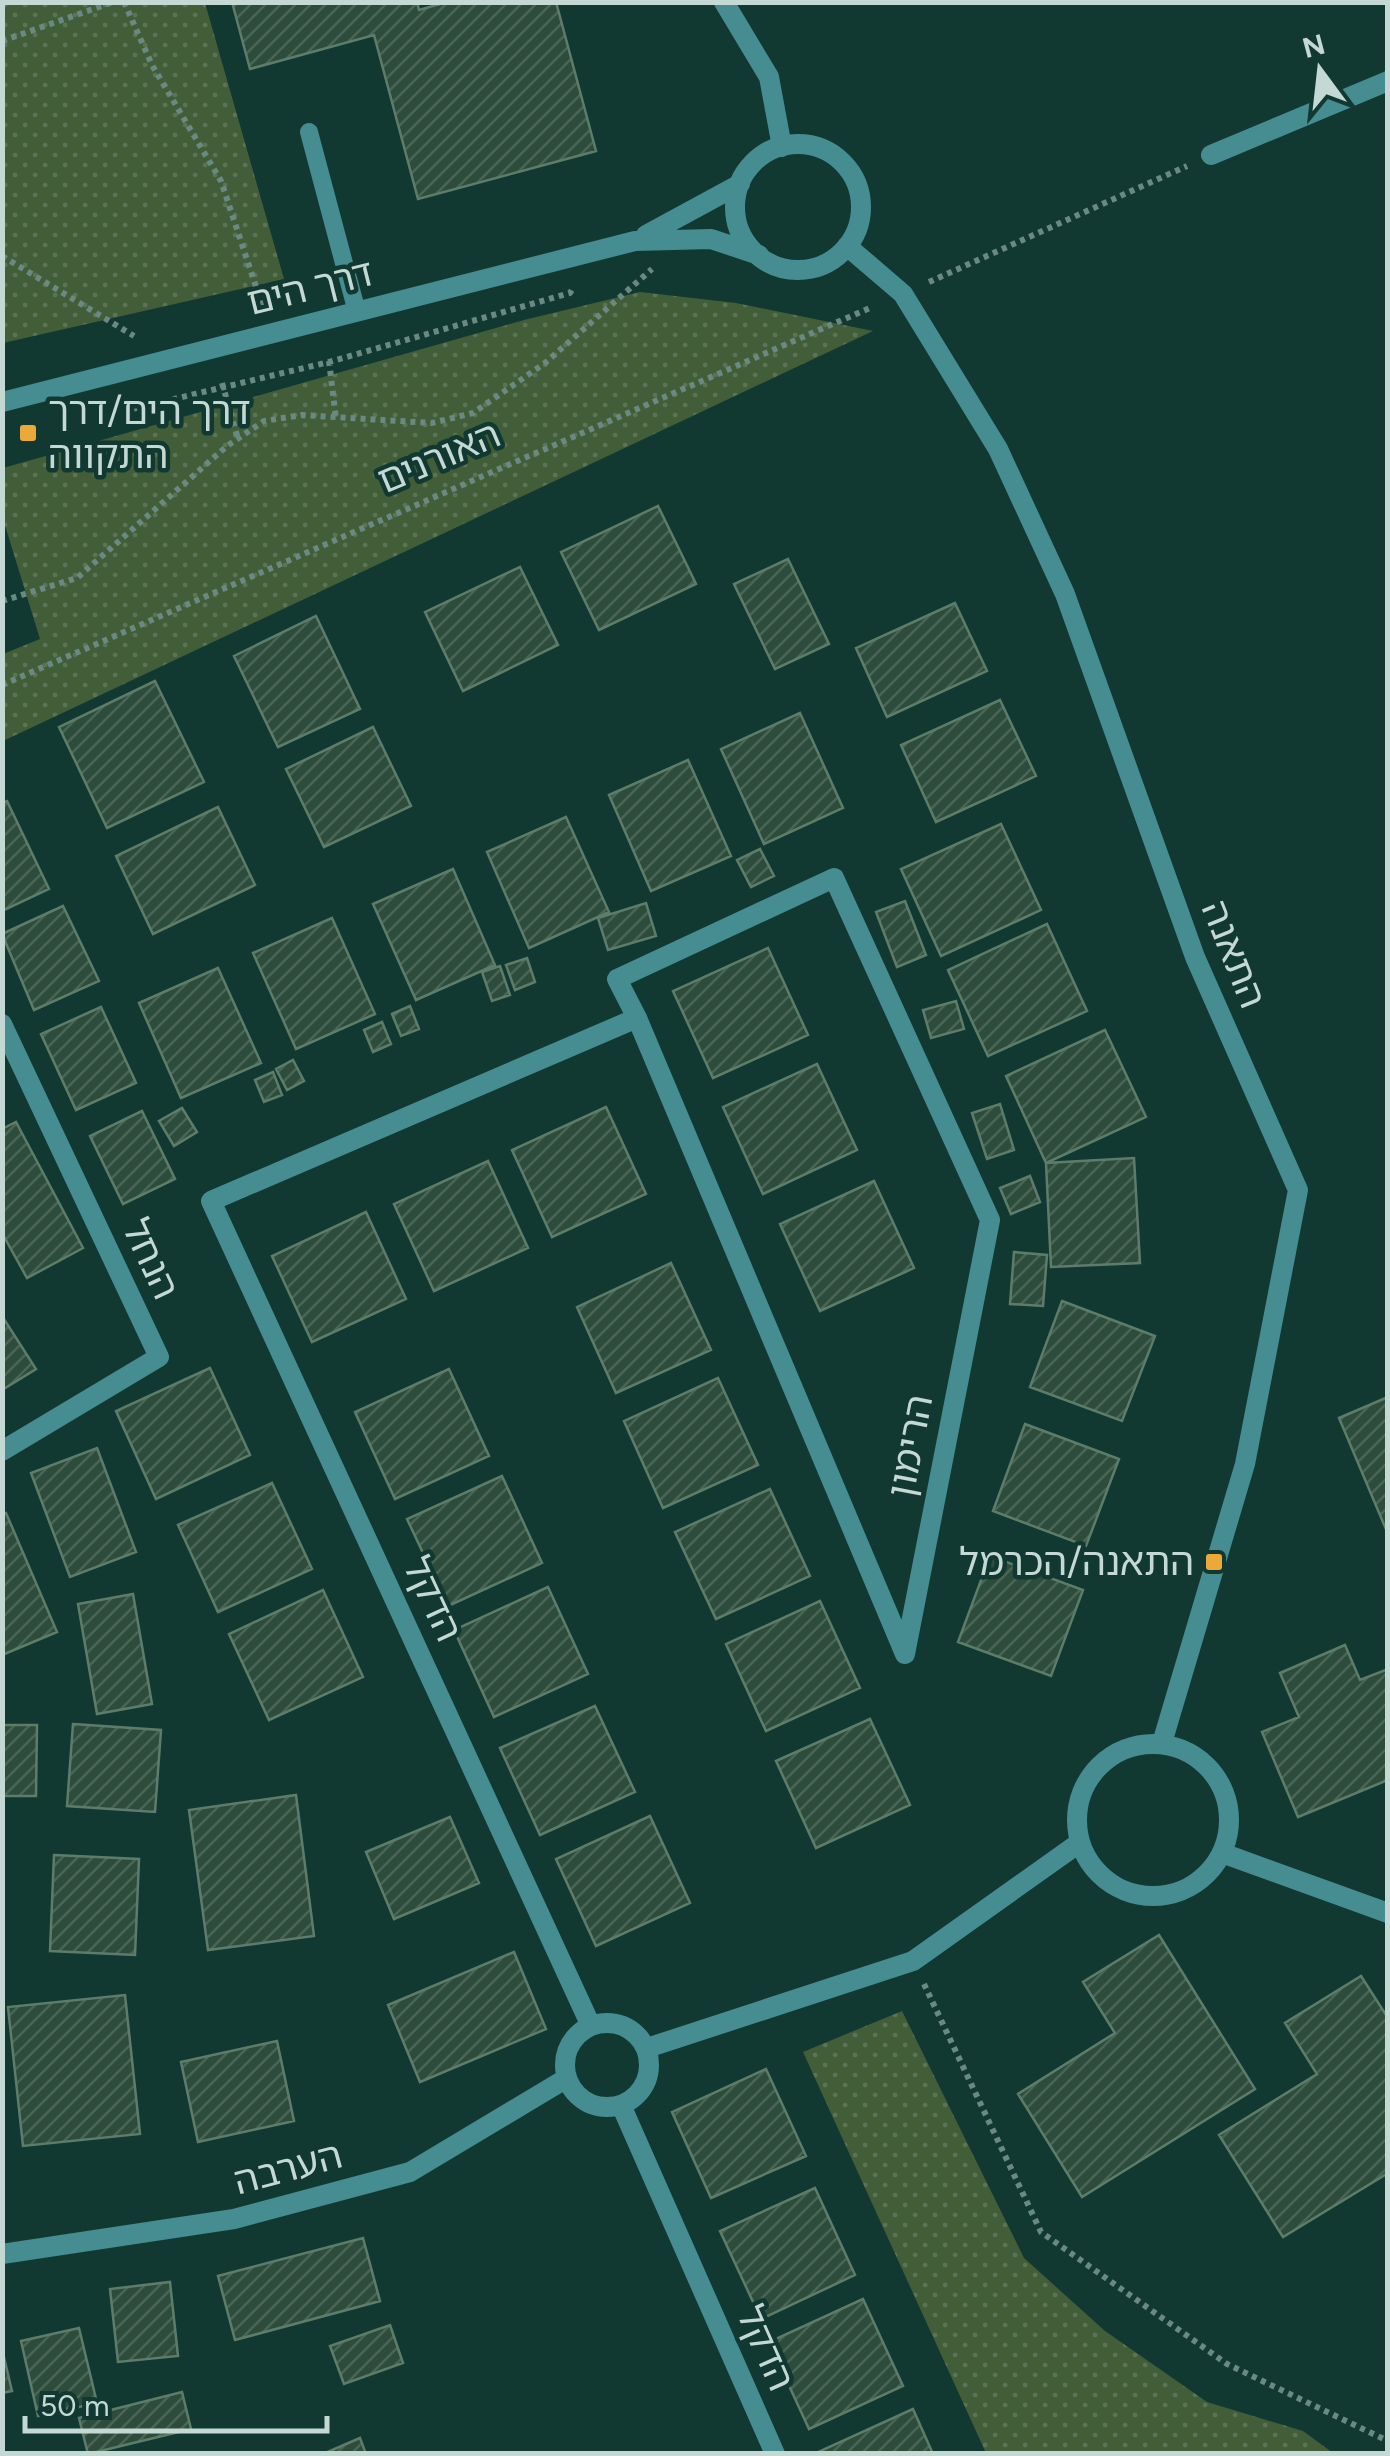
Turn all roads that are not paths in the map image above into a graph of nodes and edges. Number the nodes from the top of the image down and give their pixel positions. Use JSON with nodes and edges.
{"nodes":[{"id":1,"x":724,"y":2,"type":"edge"},
{"id":2,"x":1388,"y":80,"type":"edge"},
{"id":3,"x":309,"y":132,"type":"dead end"},
{"id":4,"x":782,"y":147,"type":"junction"},
{"id":5,"x":1211,"y":155,"type":"road end"},
{"id":6,"x":740,"y":184,"type":"junction"},
{"id":7,"x":635,"y":241,"type":"junction"},
{"id":8,"x":847,"y":246,"type":"junction"},
{"id":9,"x":759,"y":256,"type":"junction"},
{"id":10,"x":357,"y":312,"type":"junction"},
{"id":11,"x":2,"y":402,"type":"edge"},
{"id":12,"x":637,"y":1018,"type":"junction"},
{"id":13,"x":2,"y":1024,"type":"edge"},
{"id":14,"x":2,"y":1451,"type":"edge"},
{"id":15,"x":1162,"y":1743,"type":"junction"},
{"id":16,"x":1079,"y":1843,"type":"junction"},
{"id":17,"x":1222,"y":1854,"type":"junction"},
{"id":18,"x":1383,"y":1908,"type":"edge"},
{"id":19,"x":591,"y":2026,"type":"junction"},
{"id":20,"x":647,"y":2048,"type":"junction"},
{"id":21,"x":567,"y":2078,"type":"junction"},
{"id":22,"x":622,"y":2105,"type":"junction"},
{"id":23,"x":2,"y":2254,"type":"edge"},
{"id":24,"x":775,"y":2454,"type":"edge"}],
"edges":[{"from":1,"to":4,"type":"street"},
{"from":2,"to":5,"type":"street"},
{"from":3,"to":10,"type":"lane"},
{"from":4,"to":6,"type":"street"},
{"from":4,"to":8,"type":"street"},
{"from":6,"to":7,"type":"street","name":"דרך הים"},
{"from":6,"to":9,"type":"street"},
{"from":7,"to":9,"type":"street","name":"דרך הים"},
{"from":7,"to":10,"type":"street","name":"דרך הים"},
{"from":8,"to":9,"type":"street"},
{"from":8,"to":15,"type":"street","name":"התאנה"},
{"from":10,"to":11,"type":"street","name":"דרך הים"},
{"from":12,"to":12,"type":"street","name":"הרימון"},
{"from":12,"to":19,"type":"street","name":"הדקל"},
{"from":13,"to":14,"type":"street","name":"הנחל"},
{"from":15,"to":16,"type":"street"},
{"from":15,"to":17,"type":"street"},
{"from":16,"to":17,"type":"street"},
{"from":16,"to":20,"type":"street"},
{"from":17,"to":18,"type":"street"},
{"from":19,"to":20,"type":"street"},
{"from":19,"to":21,"type":"street"},
{"from":20,"to":22,"type":"street"},
{"from":21,"to":22,"type":"street"},
{"from":21,"to":23,"type":"street","name":"הערבה"},
{"from":22,"to":24,"type":"street","name":"הדקל"}]}
